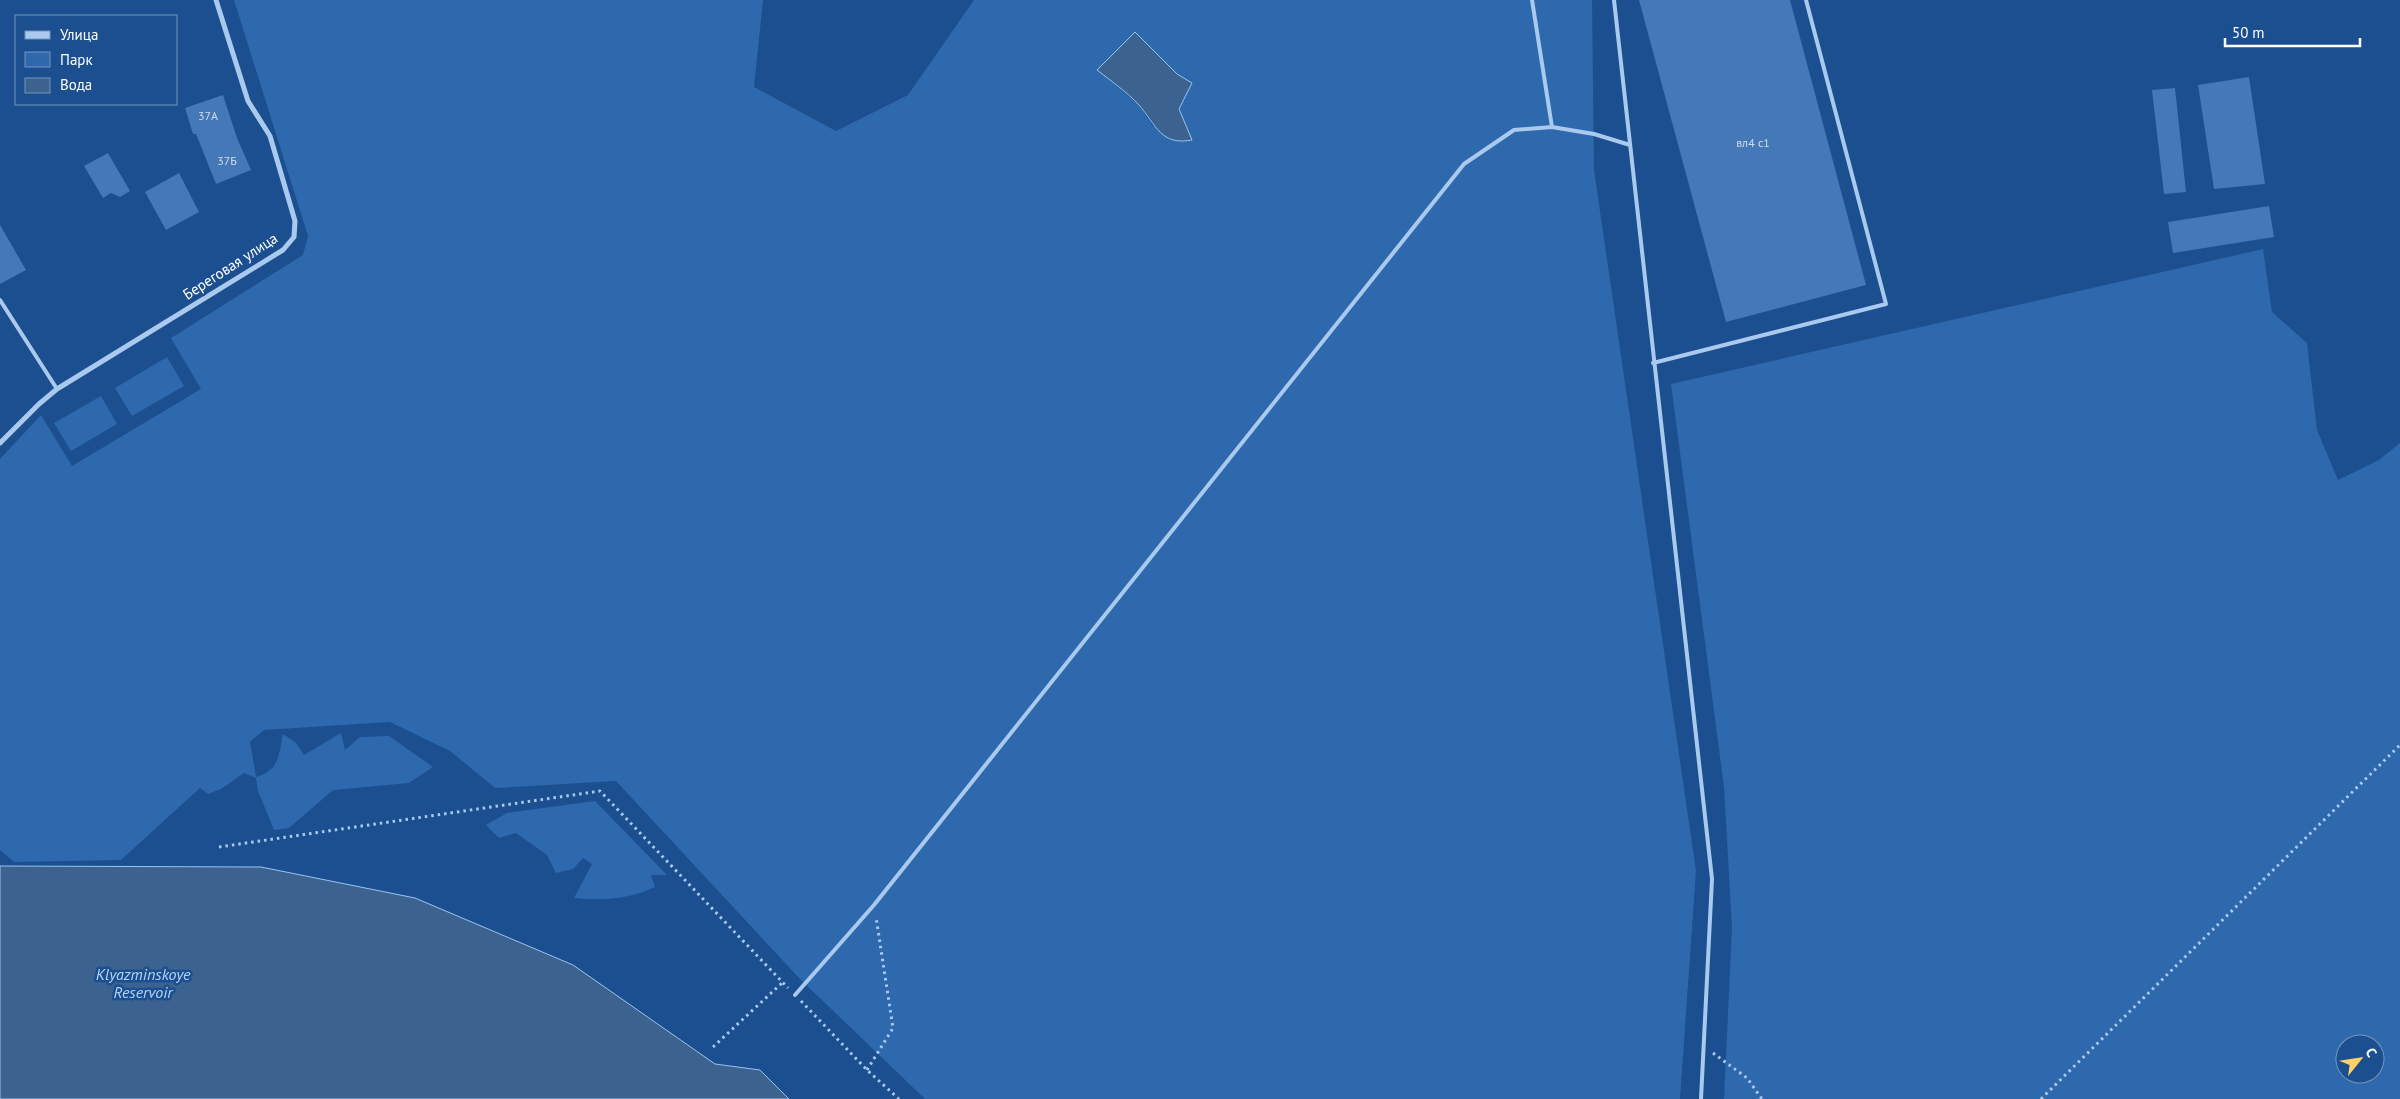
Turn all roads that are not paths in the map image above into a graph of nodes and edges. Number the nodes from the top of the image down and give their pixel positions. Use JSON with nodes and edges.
{"nodes":[{"id":1,"x":216,"y":0,"type":"edge"},
{"id":2,"x":1532,"y":0,"type":"edge"},
{"id":3,"x":1614,"y":0,"type":"edge"},
{"id":4,"x":1806,"y":0,"type":"edge"},
{"id":5,"x":1552,"y":127,"type":"junction"},
{"id":6,"x":1630,"y":145,"type":"junction"},
{"id":7,"x":0,"y":300,"type":"edge"},
{"id":8,"x":1653,"y":363,"type":"junction"},
{"id":9,"x":57,"y":389,"type":"junction"},
{"id":10,"x":0,"y":443,"type":"edge"},
{"id":11,"x":795,"y":995,"type":"road end"},
{"id":12,"x":1701,"y":1099,"type":"edge"}],
"edges":[{"from":1,"to":9,"type":"street","name":"Береговая улица"},
{"from":2,"to":5,"type":"lane"},
{"from":3,"to":6,"type":"lane"},
{"from":4,"to":8,"type":"lane"},
{"from":5,"to":6,"type":"lane"},
{"from":5,"to":11,"type":"lane"},
{"from":6,"to":8,"type":"lane"},
{"from":7,"to":9,"type":"lane"},
{"from":8,"to":12,"type":"lane"},
{"from":9,"to":10,"type":"street","name":"Береговая улица"}]}
